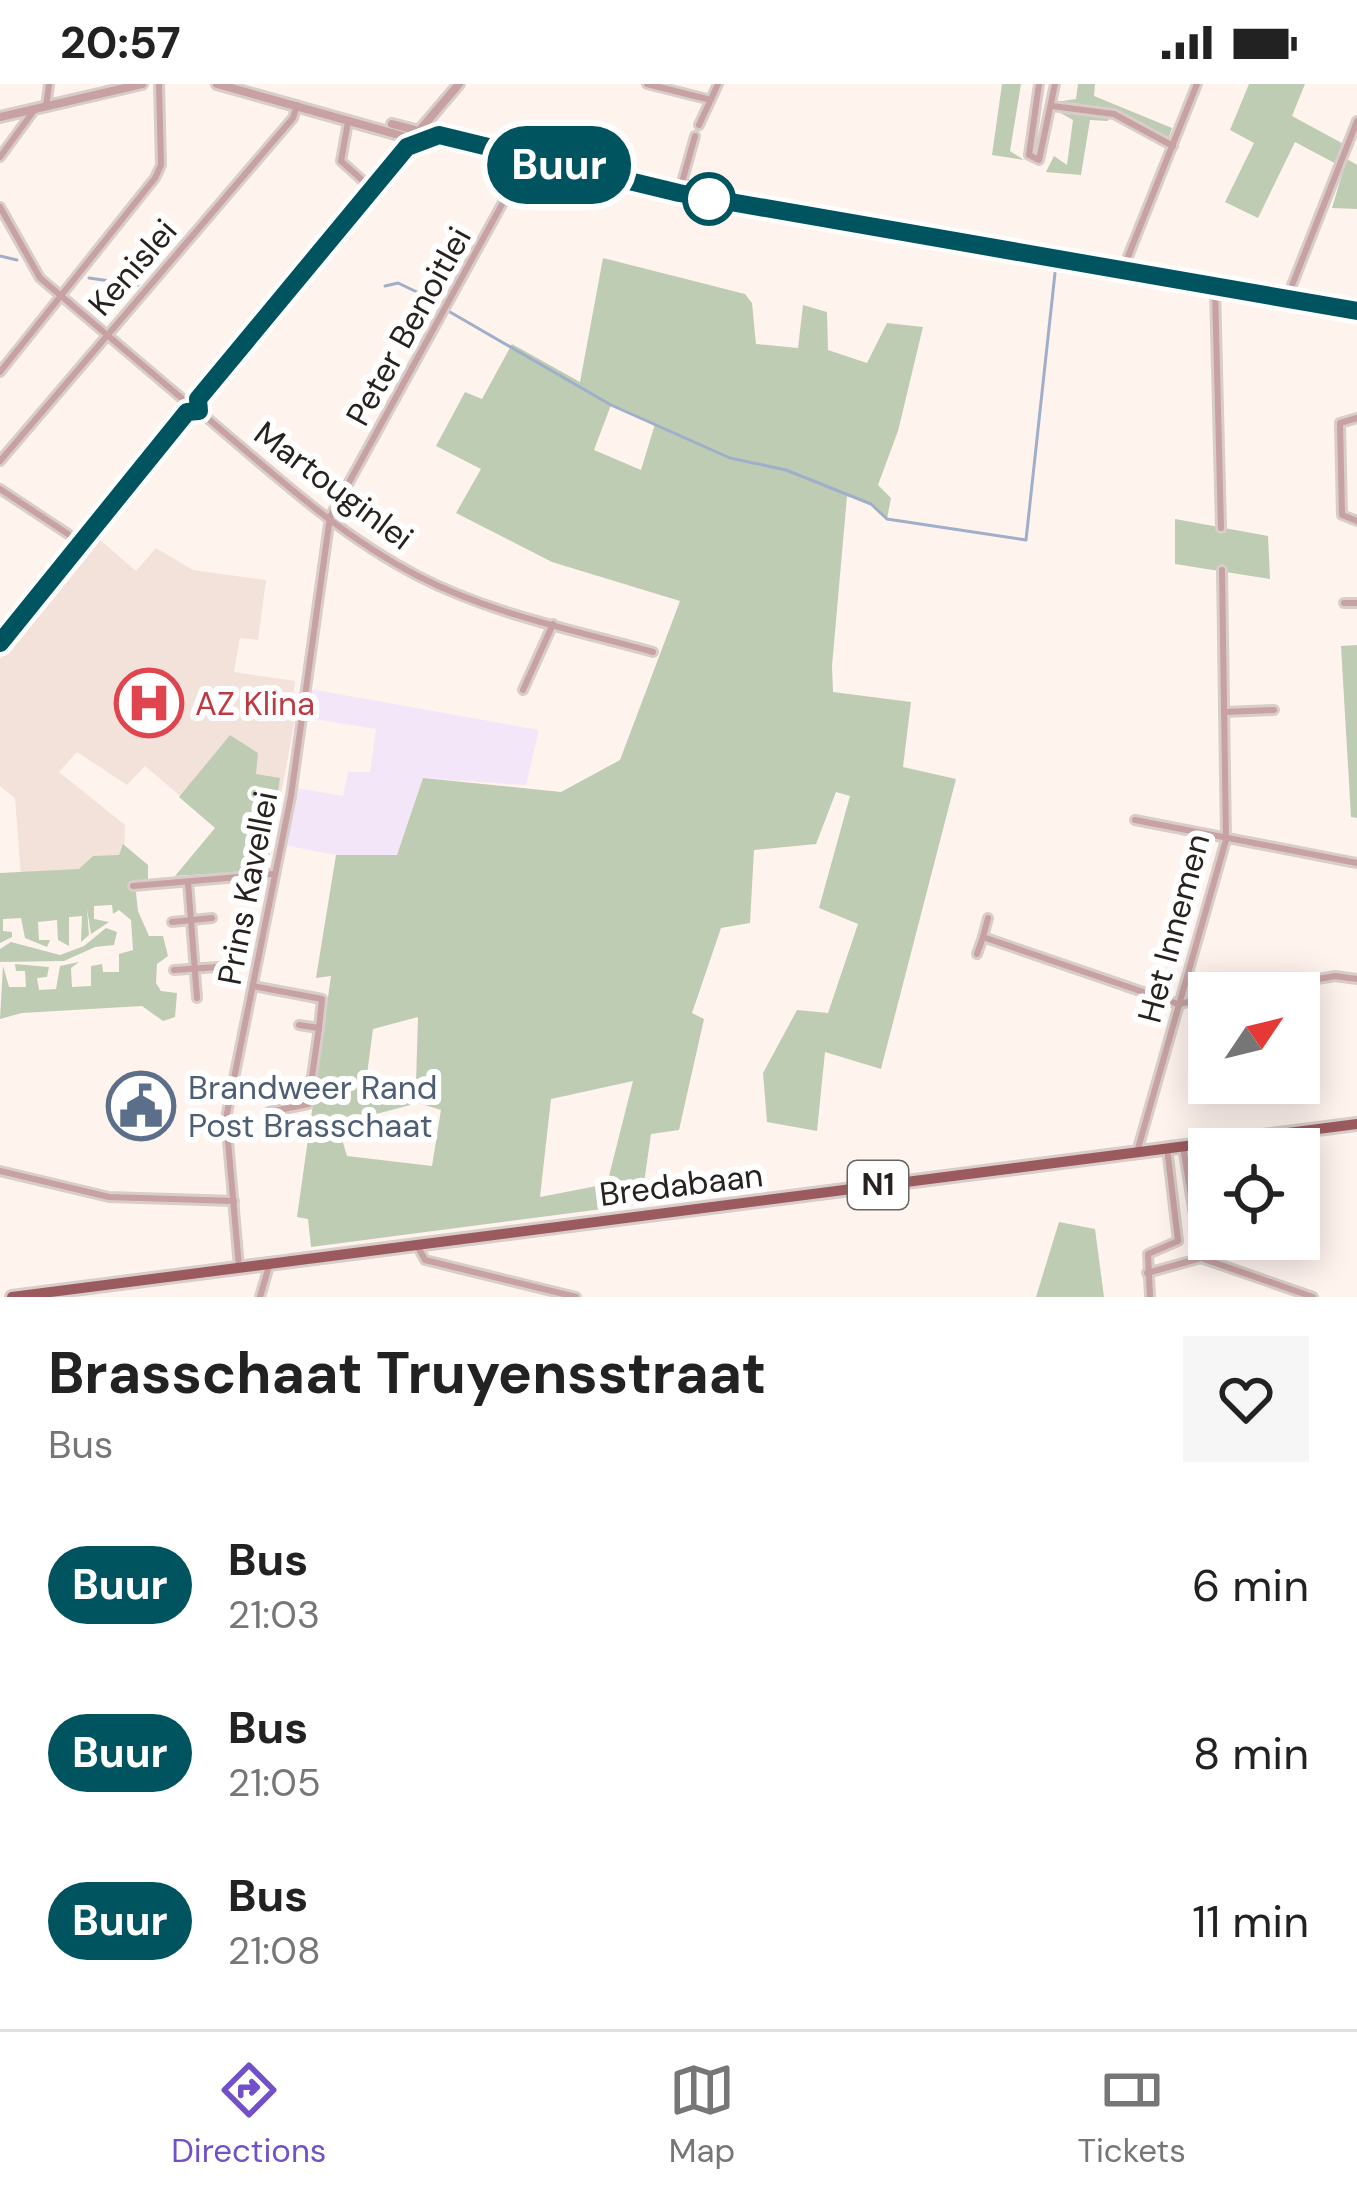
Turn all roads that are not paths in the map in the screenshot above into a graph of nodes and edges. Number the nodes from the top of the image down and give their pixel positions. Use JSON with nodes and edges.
{"nodes":[{"id":1,"x":49,"y":84,"type":"edge"},
{"id":2,"x":142,"y":84,"type":"edge"},
{"id":3,"x":159,"y":84,"type":"edge"},
{"id":4,"x":217,"y":84,"type":"edge"},
{"id":5,"x":458,"y":84,"type":"edge"},
{"id":6,"x":647,"y":84,"type":"edge"},
{"id":7,"x":718,"y":84,"type":"edge"},
{"id":8,"x":1039,"y":84,"type":"edge"},
{"id":9,"x":1055,"y":84,"type":"edge"},
{"id":10,"x":1197,"y":84,"type":"edge"},
{"id":11,"x":707,"y":99,"type":"junction"},
{"id":12,"x":298,"y":104,"type":"junction"},
{"id":13,"x":1052,"y":106,"type":"junction"},
{"id":14,"x":46,"y":107,"type":"junction"},
{"id":15,"x":35,"y":110,"type":"junction"},
{"id":16,"x":22,"y":112,"type":"junction"},
{"id":17,"x":332,"y":112,"type":"junction"},
{"id":18,"x":0,"y":117,"type":"edge"},
{"id":19,"x":349,"y":118,"type":"junction"},
{"id":20,"x":430,"y":118,"type":"junction"},
{"id":21,"x":1357,"y":121,"type":"edge"},
{"id":22,"x":25,"y":124,"type":"junction"},
{"id":23,"x":699,"y":125,"type":"dead end"},
{"id":24,"x":439,"y":135,"type":"junction"},
{"id":25,"x":695,"y":136,"type":"dead end"},
{"id":26,"x":414,"y":138,"type":"junction"},
{"id":27,"x":1173,"y":146,"type":"junction"},
{"id":28,"x":528,"y":157,"type":"junction"},
{"id":29,"x":0,"y":158,"type":"edge"},
{"id":30,"x":372,"y":189,"type":"junction"},
{"id":31,"x":679,"y":193,"type":"junction"},
{"id":32,"x":0,"y":207,"type":"edge"},
{"id":33,"x":1121,"y":274,"type":"junction"},
{"id":34,"x":1215,"y":290,"type":"junction"},
{"id":35,"x":61,"y":296,"type":"junction"},
{"id":36,"x":1286,"y":301,"type":"junction"},
{"id":37,"x":1357,"y":311,"type":"edge"},
{"id":38,"x":106,"y":334,"type":"junction"},
{"id":39,"x":0,"y":372,"type":"edge"},
{"id":40,"x":186,"y":401,"type":"joint"},
{"id":41,"x":195,"y":408,"type":"junction"},
{"id":42,"x":1357,"y":418,"type":"edge"},
{"id":43,"x":0,"y":461,"type":"edge"},
{"id":44,"x":0,"y":489,"type":"edge"},
{"id":45,"x":330,"y":517,"type":"junction"},
{"id":46,"x":1357,"y":521,"type":"edge"},
{"id":47,"x":1221,"y":528,"type":"dead end"},
{"id":48,"x":68,"y":534,"type":"dead end"},
{"id":49,"x":1222,"y":570,"type":"dead end"},
{"id":50,"x":48,"y":578,"type":"junction"},
{"id":51,"x":1344,"y":603,"type":"dead end"},
{"id":52,"x":1357,"y":603,"type":"edge"},
{"id":53,"x":553,"y":624,"type":"junction"},
{"id":54,"x":0,"y":632,"type":"edge"},
{"id":55,"x":0,"y":642,"type":"edge"},
{"id":56,"x":653,"y":652,"type":"dead end"},
{"id":57,"x":523,"y":690,"type":"dead end"},
{"id":58,"x":1274,"y":710,"type":"dead end"},
{"id":59,"x":1224,"y":712,"type":"junction"},
{"id":60,"x":1135,"y":820,"type":"dead end"},
{"id":61,"x":1226,"y":840,"type":"junction"},
{"id":62,"x":1357,"y":863,"type":"edge"},
{"id":63,"x":273,"y":874,"type":"junction"},
{"id":64,"x":188,"y":882,"type":"junction"},
{"id":65,"x":133,"y":886,"type":"dead end"},
{"id":66,"x":212,"y":918,"type":"dead end"},
{"id":67,"x":988,"y":918,"type":"dead end"},
{"id":68,"x":190,"y":920,"type":"junction"},
{"id":69,"x":172,"y":922,"type":"dead end"},
{"id":70,"x":982,"y":937,"type":"junction"},
{"id":71,"x":977,"y":954,"type":"dead end"},
{"id":72,"x":218,"y":967,"type":"dead end"},
{"id":73,"x":196,"y":968,"type":"junction"},
{"id":74,"x":174,"y":970,"type":"dead end"},
{"id":75,"x":1320,"y":979,"type":"edge"},
{"id":76,"x":1357,"y":979,"type":"edge"},
{"id":77,"x":253,"y":986,"type":"junction"},
{"id":78,"x":197,"y":998,"type":"dead end"},
{"id":79,"x":1188,"y":1002,"type":"edge"},
{"id":80,"x":1178,"y":1004,"type":"junction"},
{"id":81,"x":299,"y":1025,"type":"dead end"},
{"id":82,"x":319,"y":1028,"type":"junction"},
{"id":83,"x":269,"y":1112,"type":"dead end"},
{"id":84,"x":1357,"y":1124,"type":"edge"},
{"id":85,"x":1183,"y":1146,"type":"junction"},
{"id":86,"x":1167,"y":1148,"type":"junction"},
{"id":87,"x":1137,"y":1152,"type":"junction"},
{"id":88,"x":0,"y":1172,"type":"edge"},
{"id":89,"x":1188,"y":1177,"type":"edge"},
{"id":90,"x":234,"y":1201,"type":"junction"},
{"id":91,"x":1178,"y":1241,"type":"junction"},
{"id":92,"x":417,"y":1243,"type":"junction"},
{"id":93,"x":1192,"y":1260,"type":"edge"},
{"id":94,"x":1207,"y":1260,"type":"edge"},
{"id":95,"x":270,"y":1262,"type":"junction"},
{"id":96,"x":1182,"y":1262,"type":"junction"},
{"id":97,"x":239,"y":1267,"type":"junction"},
{"id":98,"x":1147,"y":1273,"type":"junction"},
{"id":99,"x":39,"y":1295,"type":"edge"},
{"id":100,"x":1310,"y":1296,"type":"edge"},
{"id":101,"x":12,"y":1297,"type":"edge"},
{"id":102,"x":260,"y":1297,"type":"edge"},
{"id":103,"x":576,"y":1297,"type":"edge"},
{"id":104,"x":1150,"y":1297,"type":"edge"}],
"edges":[{"from":1,"to":14,"type":"street"},
{"from":2,"to":14,"type":"street"},
{"from":3,"to":35,"type":"street"},
{"from":4,"to":12,"type":"street"},
{"from":5,"to":20,"type":"street"},
{"from":6,"to":11,"type":"street"},
{"from":7,"to":11,"type":"street"},
{"from":8,"to":13,"type":"street"},
{"from":9,"to":13,"type":"street"},
{"from":10,"to":27,"type":"street"},
{"from":11,"to":23,"type":"street"},
{"from":12,"to":17,"type":"street"},
{"from":12,"to":38,"type":"street","name":"Kenislei"},
{"from":13,"to":27,"type":"street"},
{"from":14,"to":15,"type":"street"},
{"from":15,"to":16,"type":"street"},
{"from":15,"to":22,"type":"street"},
{"from":16,"to":18,"type":"street"},
{"from":16,"to":22,"type":"street"},
{"from":17,"to":19,"type":"street"},
{"from":17,"to":26,"type":"street"},
{"from":19,"to":26,"type":"street"},
{"from":19,"to":30,"type":"street"},
{"from":20,"to":24,"type":"street"},
{"from":20,"to":26,"type":"street"},
{"from":21,"to":36,"type":"street"},
{"from":22,"to":29,"type":"street"},
{"from":24,"to":26,"type":"street"},
{"from":24,"to":28,"type":"street"},
{"from":25,"to":31,"type":"street"},
{"from":26,"to":30,"type":"street"},
{"from":26,"to":41,"type":"street"},
{"from":27,"to":33,"type":"street"},
{"from":28,"to":31,"type":"street"},
{"from":28,"to":45,"type":"street","name":"Peter Benoitlei"},
{"from":30,"to":41,"type":"street"},
{"from":31,"to":33,"type":"street"},
{"from":32,"to":35,"type":"street"},
{"from":33,"to":34,"type":"street"},
{"from":34,"to":36,"type":"street"},
{"from":34,"to":47,"type":"street"},
{"from":35,"to":38,"type":"street"},
{"from":35,"to":39,"type":"street"},
{"from":36,"to":37,"type":"street"},
{"from":38,"to":40,"type":"street"},
{"from":38,"to":43,"type":"street","name":"Kenislei"},
{"from":40,"to":41,"type":"street"},
{"from":41,"to":45,"type":"street","name":"Martouginlei"},
{"from":41,"to":50,"type":"street"},
{"from":42,"to":46,"type":"street"},
{"from":44,"to":48,"type":"street"},
{"from":45,"to":53,"type":"street","name":"Martouginlei"},
{"from":45,"to":63,"type":"street","name":"Prins Kavellei"},
{"from":49,"to":59,"type":"street","name":"Het Innemen"},
{"from":50,"to":54,"type":"street"},
{"from":50,"to":55,"type":"street"},
{"from":51,"to":52,"type":"street"},
{"from":53,"to":56,"type":"street","name":"Martouginlei"},
{"from":53,"to":57,"type":"street"},
{"from":58,"to":59,"type":"street"},
{"from":59,"to":61,"type":"street","name":"Het Innemen"},
{"from":60,"to":61,"type":"street"},
{"from":61,"to":62,"type":"street"},
{"from":61,"to":80,"type":"street","name":"Het Innemen"},
{"from":63,"to":64,"type":"street"},
{"from":63,"to":77,"type":"street","name":"Prins Kavellei"},
{"from":64,"to":65,"type":"street"},
{"from":64,"to":68,"type":"street"},
{"from":66,"to":68,"type":"street"},
{"from":67,"to":70,"type":"street"},
{"from":68,"to":69,"type":"street"},
{"from":68,"to":73,"type":"street"},
{"from":70,"to":71,"type":"street"},
{"from":70,"to":80,"type":"street"},
{"from":72,"to":73,"type":"street"},
{"from":73,"to":74,"type":"street"},
{"from":73,"to":78,"type":"street"},
{"from":75,"to":76,"type":"street"},
{"from":77,"to":82,"type":"street"},
{"from":77,"to":90,"type":"street","name":"Prins Kavellei"},
{"from":79,"to":80,"type":"street"},
{"from":80,"to":87,"type":"street","name":"Het Innemen"},
{"from":81,"to":82,"type":"street"},
{"from":82,"to":83,"type":"street"},
{"from":84,"to":85,"type":"main road","name":"Bredabaan","number":"N1"},
{"from":85,"to":86,"type":"main road","name":"Bredabaan","number":"N1"},
{"from":85,"to":89,"type":"street"},
{"from":86,"to":87,"type":"main road","name":"Bredabaan","number":"N1"},
{"from":86,"to":91,"type":"street"},
{"from":87,"to":92,"type":"main road","name":"Bredabaan","number":"N1"},
{"from":88,"to":90,"type":"street"},
{"from":90,"to":97,"type":"street","name":"Prins Kavellei"},
{"from":91,"to":96,"type":"street"},
{"from":91,"to":98,"type":"street"},
{"from":92,"to":95,"type":"main road","name":"Bredabaan","number":"N1"},
{"from":92,"to":103,"type":"street"},
{"from":93,"to":96,"type":"street"},
{"from":94,"to":100,"type":"street"},
{"from":95,"to":97,"type":"main road","name":"Bredabaan","number":"N1"},
{"from":95,"to":102,"type":"street"},
{"from":96,"to":98,"type":"street"},
{"from":97,"to":99,"type":"main road","name":"Bredabaan","number":"N1"},
{"from":98,"to":104,"type":"street"},
{"from":99,"to":101,"type":"main road","name":"Bredabaan","number":"N1"}]}
